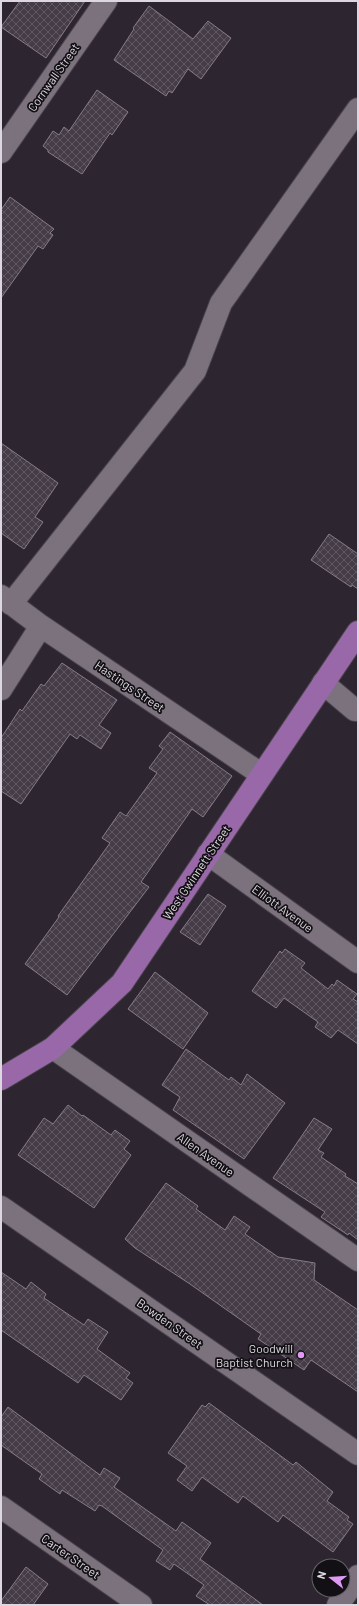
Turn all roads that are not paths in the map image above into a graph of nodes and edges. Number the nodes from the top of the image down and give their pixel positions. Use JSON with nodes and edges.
{"nodes":[{"id":1,"x":106,"y":1,"type":"edge"},
{"id":2,"x":358,"y":109,"type":"edge"},
{"id":3,"x":1,"y":152,"type":"edge"},
{"id":4,"x":6,"y":600,"type":"edge"},
{"id":5,"x":41,"y":626,"type":"junction"},
{"id":6,"x":358,"y":632,"type":"edge"},
{"id":7,"x":323,"y":683,"type":"junction"},
{"id":8,"x":1,"y":689,"type":"edge"},
{"id":9,"x":358,"y":710,"type":"edge"},
{"id":10,"x":261,"y":774,"type":"junction"},
{"id":11,"x":208,"y":854,"type":"junction"},
{"id":12,"x":358,"y":962,"type":"edge"},
{"id":13,"x":53,"y":1048,"type":"junction"},
{"id":14,"x":1,"y":1079,"type":"edge"},
{"id":15,"x":1,"y":1206,"type":"edge"},
{"id":16,"x":358,"y":1260,"type":"edge"},
{"id":17,"x":358,"y":1454,"type":"edge"},
{"id":18,"x":1,"y":1507,"type":"edge"},
{"id":19,"x":358,"y":1576,"type":"edge"},
{"id":20,"x":141,"y":1605,"type":"edge"},
{"id":21,"x":338,"y":1605,"type":"edge"}],
"edges":[{"from":1,"to":3,"type":"street","name":"Cornwall Street"},
{"from":2,"to":4,"type":"street"},
{"from":4,"to":5,"type":"street","name":"Hastings Street"},
{"from":5,"to":8,"type":"street"},
{"from":5,"to":10,"type":"street","name":"Hastings Street"},
{"from":6,"to":7,"type":"main road","name":"West Gwinnett Street"},
{"from":7,"to":9,"type":"street"},
{"from":7,"to":10,"type":"main road","name":"West Gwinnett Street"},
{"from":10,"to":11,"type":"main road","name":"West Gwinnett Street"},
{"from":11,"to":12,"type":"street","name":"Elliott Avenue"},
{"from":11,"to":13,"type":"main road","name":"West Gwinnett Street"},
{"from":13,"to":14,"type":"main road","name":"West Gwinnett Street"},
{"from":13,"to":16,"type":"street","name":"Allen Avenue"},
{"from":15,"to":17,"type":"street","name":"Bowden Street"},
{"from":18,"to":20,"type":"street","name":"Carter Street"},
{"from":19,"to":21,"type":"street"}]}
